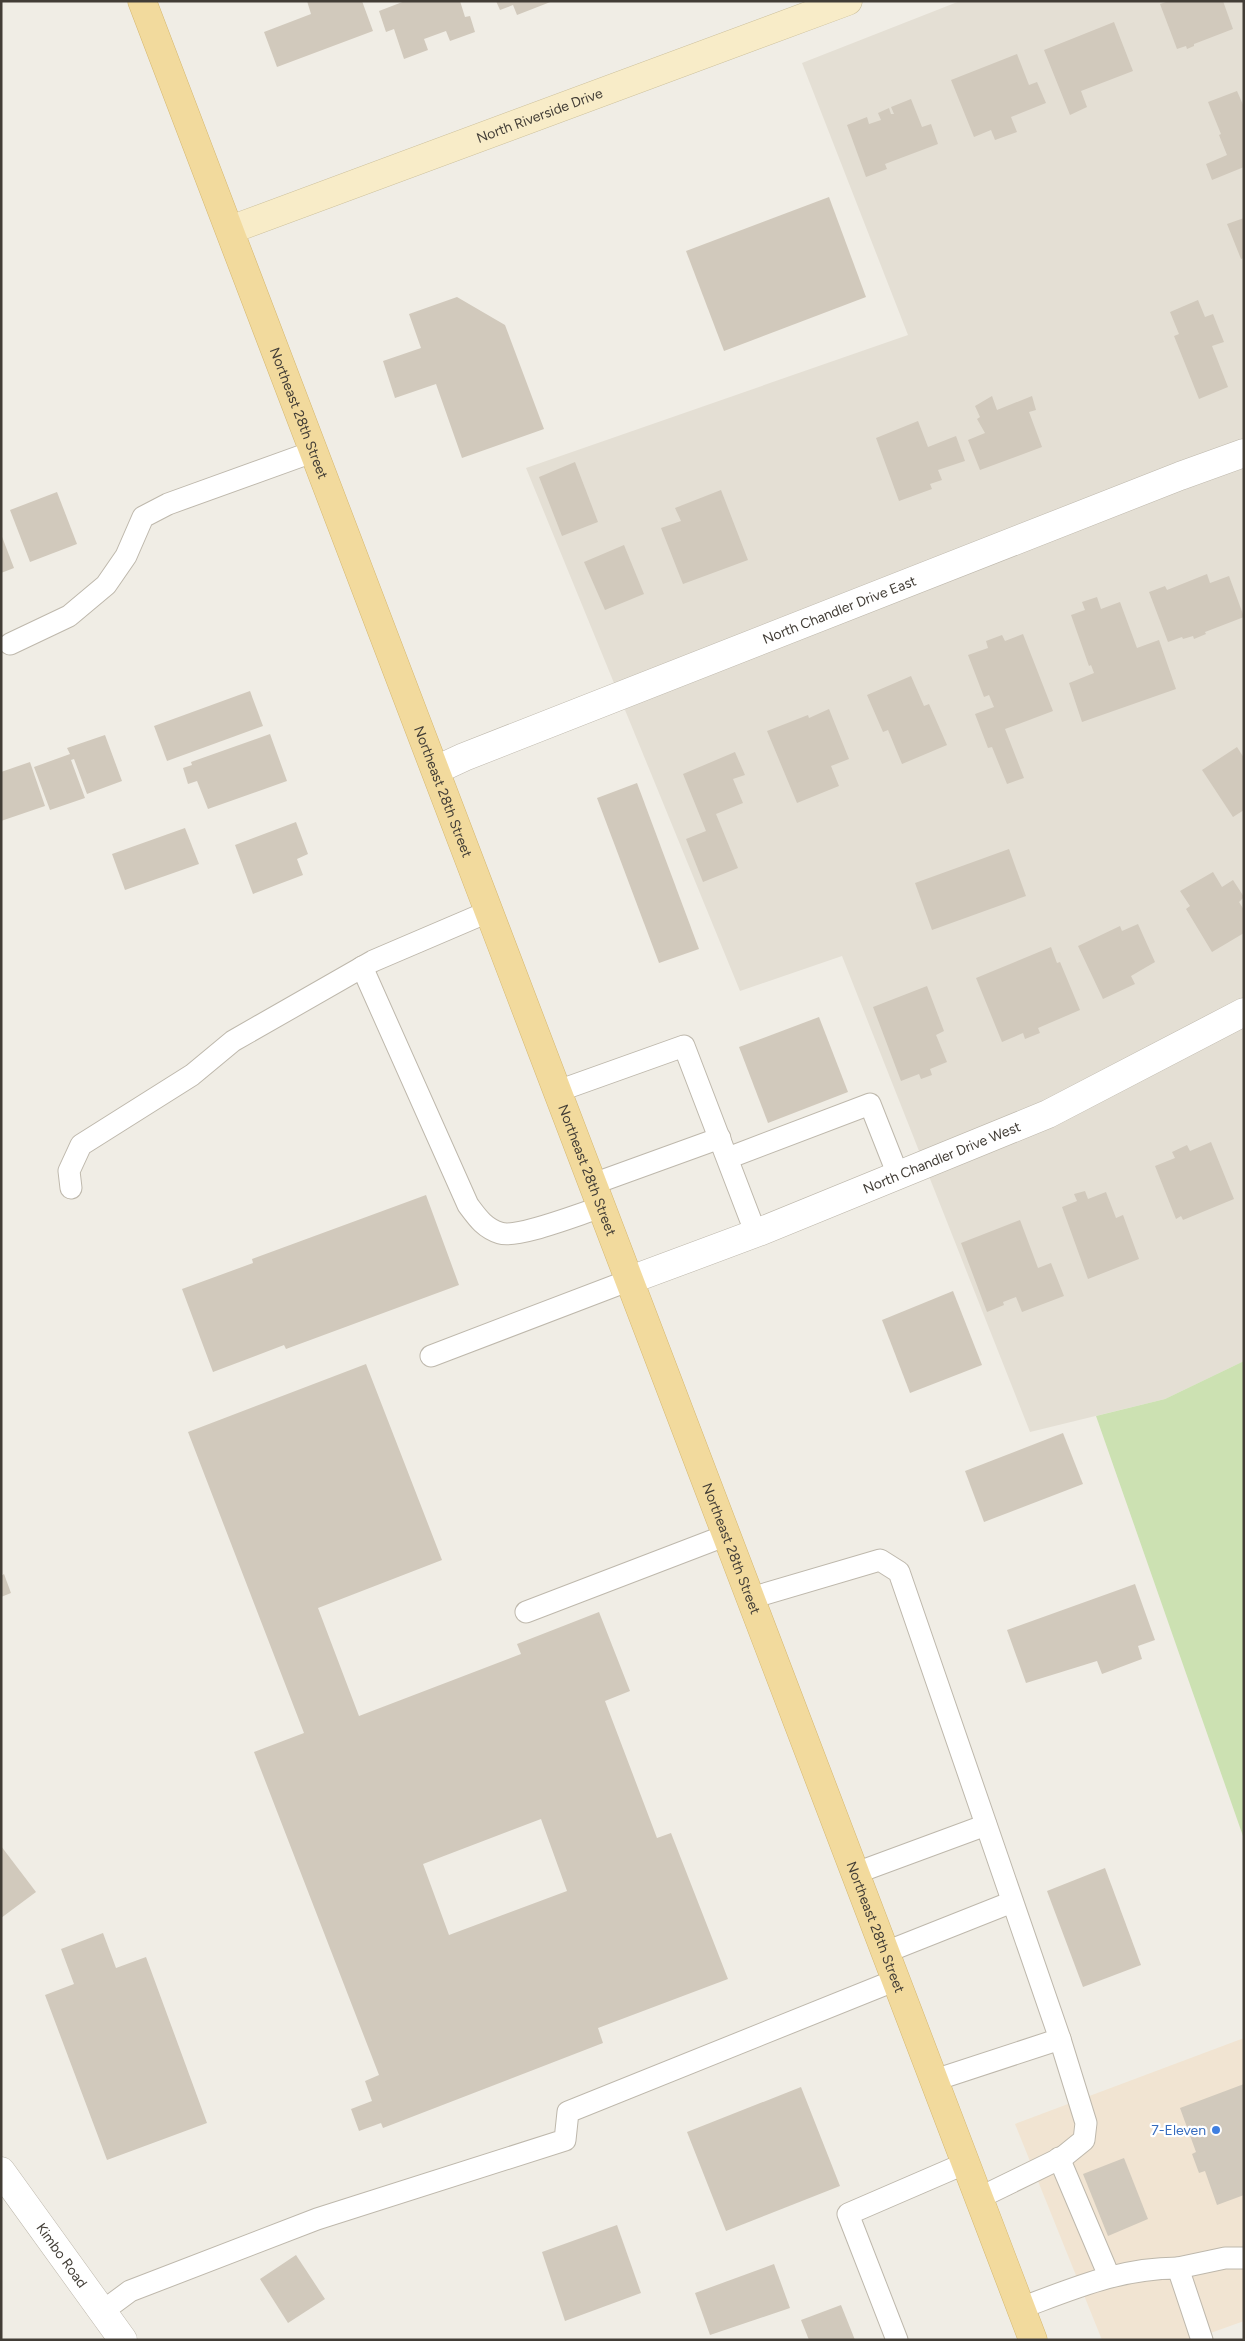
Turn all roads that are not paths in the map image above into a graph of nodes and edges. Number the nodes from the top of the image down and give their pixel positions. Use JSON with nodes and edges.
{"nodes":[{"id":1,"x":142,"y":1,"type":"edge"},
{"id":2,"x":848,"y":1,"type":"edge"},
{"id":3,"x":230,"y":230,"type":"junction"},
{"id":4,"x":315,"y":451,"type":"junction"},
{"id":5,"x":1244,"y":453,"type":"edge"},
{"id":6,"x":10,"y":644,"type":"dead end"},
{"id":7,"x":436,"y":770,"type":"junction"},
{"id":8,"x":490,"y":911,"type":"junction"},
{"id":9,"x":362,"y":967,"type":"junction"},
{"id":10,"x":1244,"y":1012,"type":"edge"},
{"id":11,"x":558,"y":1091,"type":"junction"},
{"id":12,"x":720,"y":1138,"type":"junction"},
{"id":13,"x":728,"y":1158,"type":"junction"},
{"id":14,"x":898,"y":1176,"type":"junction"},
{"id":15,"x":71,"y":1188,"type":"dead end"},
{"id":16,"x":598,"y":1195,"type":"junction"},
{"id":17,"x":756,"y":1234,"type":"junction"},
{"id":18,"x":630,"y":1280,"type":"junction"},
{"id":19,"x":431,"y":1356,"type":"dead end"},
{"id":20,"x":727,"y":1535,"type":"junction"},
{"id":21,"x":751,"y":1598,"type":"junction"},
{"id":22,"x":526,"y":1612,"type":"dead end"},
{"id":23,"x":986,"y":1825,"type":"junction"},
{"id":24,"x":856,"y":1873,"type":"junction"},
{"id":25,"x":1012,"y":1902,"type":"junction"},
{"id":26,"x":886,"y":1952,"type":"junction"},
{"id":27,"x":896,"y":1980,"type":"junction"},
{"id":28,"x":1060,"y":2039,"type":"junction"},
{"id":29,"x":934,"y":2080,"type":"junction"},
{"id":30,"x":1059,"y":2158,"type":"junction"},
{"id":31,"x":966,"y":2163,"type":"junction"},
{"id":32,"x":1,"y":2171,"type":"edge"},
{"id":33,"x":979,"y":2198,"type":"junction"},
{"id":34,"x":1244,"y":2258,"type":"edge"},
{"id":35,"x":1178,"y":2268,"type":"junction"},
{"id":36,"x":1109,"y":2276,"type":"junction"},
{"id":37,"x":1021,"y":2308,"type":"junction"},
{"id":38,"x":103,"y":2311,"type":"junction"},
{"id":39,"x":124,"y":2340,"type":"edge"},
{"id":40,"x":897,"y":2340,"type":"edge"},
{"id":41,"x":1033,"y":2340,"type":"edge"},
{"id":42,"x":1202,"y":2340,"type":"edge"}],
"edges":[{"from":1,"to":3,"type":"main road","name":"Northeast 28th Street"},
{"from":2,"to":3,"type":"main road","name":"North Riverside Drive"},
{"from":3,"to":4,"type":"main road","name":"Northeast 28th Street"},
{"from":4,"to":6,"type":"lane"},
{"from":4,"to":7,"type":"main road","name":"Northeast 28th Street"},
{"from":5,"to":7,"type":"street","name":"North Chandler Drive East"},
{"from":7,"to":8,"type":"main road","name":"Northeast 28th Street"},
{"from":8,"to":9,"type":"lane"},
{"from":8,"to":11,"type":"main road","name":"Northeast 28th Street"},
{"from":9,"to":15,"type":"lane"},
{"from":9,"to":16,"type":"lane"},
{"from":10,"to":14,"type":"street","name":"North Chandler Drive West"},
{"from":11,"to":12,"type":"lane"},
{"from":11,"to":16,"type":"main road","name":"Northeast 28th Street"},
{"from":12,"to":13,"type":"lane"},
{"from":12,"to":16,"type":"lane"},
{"from":13,"to":14,"type":"lane"},
{"from":13,"to":17,"type":"lane"},
{"from":14,"to":17,"type":"street","name":"North Chandler Drive West"},
{"from":16,"to":18,"type":"main road","name":"Northeast 28th Street"},
{"from":17,"to":18,"type":"street","name":"North Chandler Drive West"},
{"from":18,"to":19,"type":"lane"},
{"from":18,"to":20,"type":"main road","name":"Northeast 28th Street"},
{"from":20,"to":21,"type":"main road","name":"Northeast 28th Street"},
{"from":20,"to":22,"type":"lane"},
{"from":21,"to":23,"type":"lane"},
{"from":21,"to":24,"type":"main road","name":"Northeast 28th Street"},
{"from":23,"to":24,"type":"lane"},
{"from":23,"to":25,"type":"lane"},
{"from":24,"to":26,"type":"main road","name":"Northeast 28th Street"},
{"from":25,"to":26,"type":"lane"},
{"from":25,"to":28,"type":"lane"},
{"from":26,"to":27,"type":"main road","name":"Northeast 28th Street"},
{"from":27,"to":29,"type":"main road","name":"Northeast 28th Street"},
{"from":27,"to":38,"type":"lane"},
{"from":28,"to":29,"type":"lane"},
{"from":28,"to":30,"type":"lane"},
{"from":29,"to":31,"type":"main road","name":"Northeast 28th Street"},
{"from":30,"to":33,"type":"lane"},
{"from":30,"to":36,"type":"lane"},
{"from":31,"to":33,"type":"main road","name":"Northeast 28th Street"},
{"from":31,"to":40,"type":"lane"},
{"from":32,"to":38,"type":"street","name":"Kimbo Road"},
{"from":33,"to":37,"type":"main road","name":"Northeast 28th Street"},
{"from":34,"to":35,"type":"lane"},
{"from":35,"to":36,"type":"lane"},
{"from":35,"to":42,"type":"lane"},
{"from":36,"to":37,"type":"lane"},
{"from":37,"to":41,"type":"main road","name":"Northeast 28th Street"},
{"from":38,"to":39,"type":"street","name":"Kimbo Road"}]}
